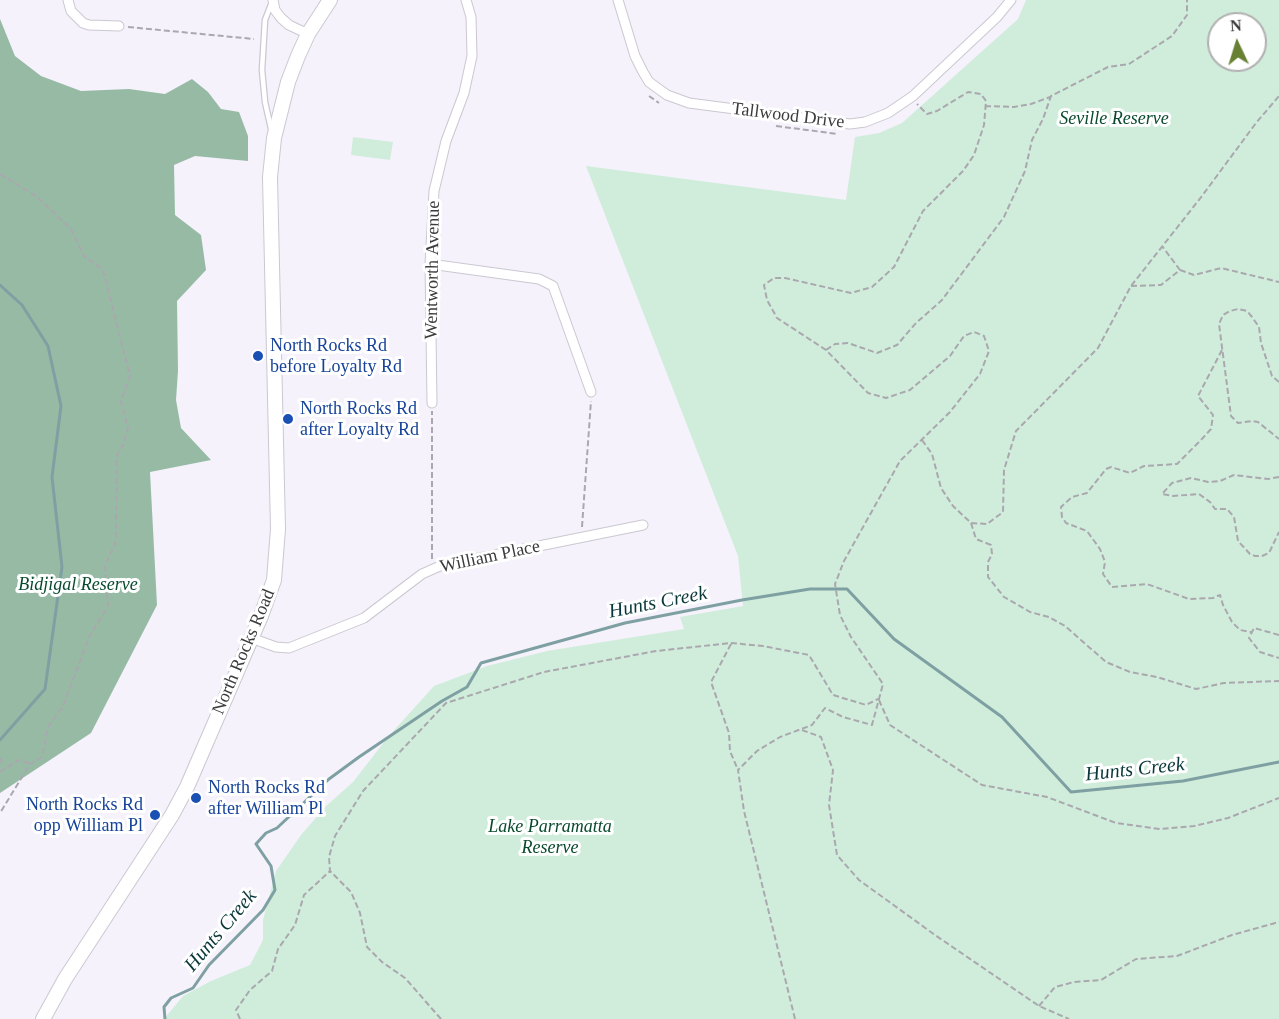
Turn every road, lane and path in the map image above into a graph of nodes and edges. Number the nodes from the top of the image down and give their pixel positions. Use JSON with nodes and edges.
{"nodes":[{"id":1,"x":68,"y":0,"type":"edge"},
{"id":2,"x":273,"y":0,"type":"edge"},
{"id":3,"x":330,"y":0,"type":"edge"},
{"id":4,"x":466,"y":0,"type":"edge"},
{"id":5,"x":618,"y":0,"type":"edge"},
{"id":6,"x":1011,"y":0,"type":"edge"},
{"id":7,"x":1187,"y":0,"type":"edge"},
{"id":8,"x":119,"y":26,"type":"joint"},
{"id":9,"x":308,"y":34,"type":"junction"},
{"id":10,"x":254,"y":39,"type":"dead end"},
{"id":11,"x":913,"y":96,"type":"junction"},
{"id":12,"x":1051,"y":96,"type":"junction"},
{"id":13,"x":1279,"y":96,"type":"edge"},
{"id":14,"x":985,"y":106,"type":"junction"},
{"id":15,"x":274,"y":138,"type":"junction"},
{"id":16,"x":0,"y":174,"type":"edge"},
{"id":17,"x":1162,"y":246,"type":"junction"},
{"id":18,"x":430,"y":264,"type":"junction"},
{"id":19,"x":1180,"y":270,"type":"junction"},
{"id":20,"x":1279,"y":282,"type":"edge"},
{"id":21,"x":1131,"y":286,"type":"junction"},
{"id":22,"x":826,"y":350,"type":"junction"},
{"id":23,"x":1222,"y":350,"type":"junction"},
{"id":24,"x":1279,"y":381,"type":"edge"},
{"id":25,"x":591,"y":392,"type":"joint"},
{"id":26,"x":432,"y":403,"type":"joint"},
{"id":27,"x":1279,"y":439,"type":"edge"},
{"id":28,"x":922,"y":440,"type":"junction"},
{"id":29,"x":1279,"y":477,"type":"edge"},
{"id":30,"x":971,"y":523,"type":"junction"},
{"id":31,"x":643,"y":525,"type":"dead end"},
{"id":32,"x":1279,"y":532,"type":"edge"},
{"id":33,"x":582,"y":538,"type":"junction"},
{"id":34,"x":432,"y":570,"type":"junction"},
{"id":35,"x":1251,"y":633,"type":"junction"},
{"id":36,"x":1279,"y":635,"type":"edge"},
{"id":37,"x":251,"y":638,"type":"junction"},
{"id":38,"x":731,"y":643,"type":"junction"},
{"id":39,"x":1279,"y":658,"type":"edge"},
{"id":40,"x":1279,"y":681,"type":"edge"},
{"id":41,"x":878,"y":699,"type":"junction"},
{"id":42,"x":802,"y":730,"type":"junction"},
{"id":43,"x":0,"y":758,"type":"edge"},
{"id":44,"x":0,"y":763,"type":"edge"},
{"id":45,"x":30,"y":764,"type":"junction"},
{"id":46,"x":738,"y":770,"type":"junction"},
{"id":47,"x":0,"y":772,"type":"edge"},
{"id":48,"x":1279,"y":798,"type":"edge"},
{"id":49,"x":0,"y":813,"type":"edge"},
{"id":50,"x":330,"y":871,"type":"junction"},
{"id":51,"x":1279,"y":922,"type":"edge"},
{"id":52,"x":1039,"y":1006,"type":"junction"},
{"id":53,"x":44,"y":1019,"type":"edge"},
{"id":54,"x":240,"y":1019,"type":"edge"},
{"id":55,"x":441,"y":1019,"type":"edge"},
{"id":56,"x":795,"y":1019,"type":"edge"},
{"id":57,"x":1069,"y":1019,"type":"edge"}],
"edges":[{"from":1,"to":8,"type":"street"},
{"from":2,"to":9,"type":"street"},
{"from":2,"to":15,"type":"lane"},
{"from":3,"to":9,"type":"main road","name":"North Rocks Road"},
{"from":4,"to":18,"type":"street","name":"Wentworth Avenue"},
{"from":5,"to":11,"type":"street","name":"Tallwood Drive"},
{"from":6,"to":11,"type":"street","name":"Tallwood Drive"},
{"from":7,"to":12,"type":"path"},
{"from":8,"to":10,"type":"path"},
{"from":9,"to":15,"type":"main road","name":"North Rocks Road"},
{"from":11,"to":14,"type":"path"},
{"from":12,"to":14,"type":"path"},
{"from":12,"to":22,"type":"path"},
{"from":13,"to":17,"type":"path"},
{"from":14,"to":22,"type":"path"},
{"from":15,"to":37,"type":"main road","name":"North Rocks Road"},
{"from":16,"to":45,"type":"path"},
{"from":17,"to":19,"type":"path"},
{"from":17,"to":21,"type":"path"},
{"from":18,"to":25,"type":"street"},
{"from":18,"to":26,"type":"street","name":"Wentworth Avenue"},
{"from":19,"to":20,"type":"path"},
{"from":19,"to":21,"type":"path"},
{"from":21,"to":30,"type":"path"},
{"from":22,"to":28,"type":"path"},
{"from":23,"to":24,"type":"path"},
{"from":23,"to":27,"type":"path"},
{"from":23,"to":35,"type":"path"},
{"from":25,"to":33,"type":"path"},
{"from":26,"to":34,"type":"path"},
{"from":28,"to":30,"type":"path"},
{"from":28,"to":41,"type":"path"},
{"from":29,"to":32,"type":"path"},
{"from":30,"to":40,"type":"path"},
{"from":31,"to":33,"type":"street","name":"William Place"},
{"from":33,"to":34,"type":"street","name":"William Place"},
{"from":34,"to":37,"type":"street","name":"William Place"},
{"from":35,"to":36,"type":"path"},
{"from":35,"to":39,"type":"path"},
{"from":37,"to":53,"type":"main road","name":"North Rocks Road"},
{"from":38,"to":41,"type":"path"},
{"from":38,"to":46,"type":"path"},
{"from":38,"to":50,"type":"path"},
{"from":41,"to":42,"type":"path"},
{"from":41,"to":48,"type":"path"},
{"from":42,"to":46,"type":"path"},
{"from":42,"to":52,"type":"path"},
{"from":43,"to":44,"type":"path"},
{"from":45,"to":47,"type":"path"},
{"from":45,"to":49,"type":"path"},
{"from":46,"to":56,"type":"path"},
{"from":50,"to":54,"type":"path"},
{"from":50,"to":55,"type":"path"},
{"from":51,"to":52,"type":"path"},
{"from":52,"to":57,"type":"path"}]}
